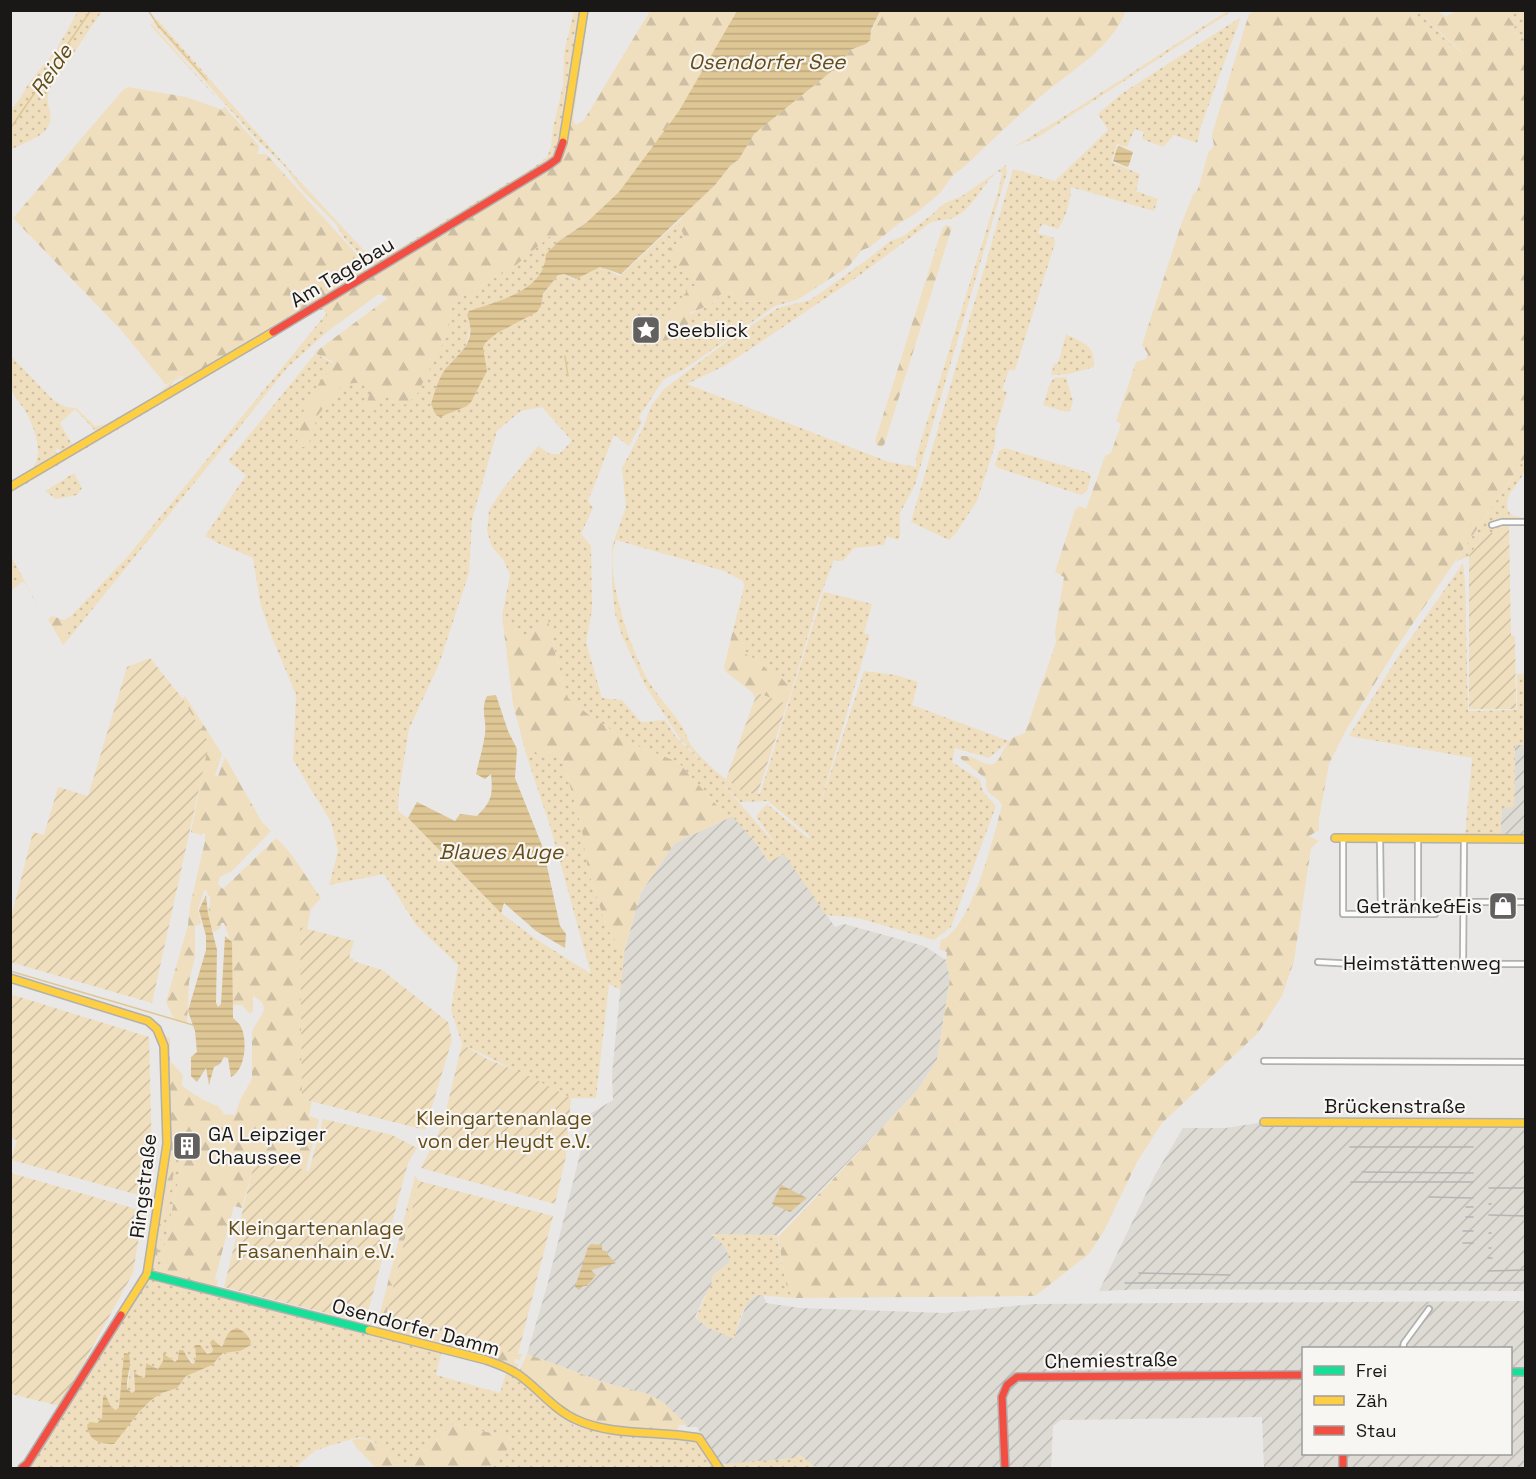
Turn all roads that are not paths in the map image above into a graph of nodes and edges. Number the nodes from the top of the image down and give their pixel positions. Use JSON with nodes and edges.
{"nodes":[{"id":1,"x":584,"y":10,"type":"edge"},
{"id":2,"x":10,"y":487,"type":"edge"},
{"id":3,"x":1526,"y":522,"type":"edge"},
{"id":4,"x":1492,"y":525,"type":"dead end"},
{"id":5,"x":1339,"y":838,"type":"joint"},
{"id":6,"x":1380,"y":838,"type":"junction"},
{"id":7,"x":1418,"y":838,"type":"junction"},
{"id":8,"x":1464,"y":839,"type":"junction"},
{"id":9,"x":1526,"y":839,"type":"edge"},
{"id":10,"x":1464,"y":902,"type":"junction"},
{"id":11,"x":1526,"y":902,"type":"edge"},
{"id":12,"x":1381,"y":914,"type":"junction"},
{"id":13,"x":1418,"y":914,"type":"junction"},
{"id":14,"x":1436,"y":914,"type":"dead end"},
{"id":15,"x":1318,"y":962,"type":"dead end"},
{"id":16,"x":1526,"y":964,"type":"edge"},
{"id":17,"x":1463,"y":965,"type":"junction"},
{"id":18,"x":10,"y":978,"type":"edge"},
{"id":19,"x":1264,"y":1061,"type":"dead end"},
{"id":20,"x":1526,"y":1062,"type":"edge"},
{"id":21,"x":1264,"y":1122,"type":"dead end"},
{"id":22,"x":1526,"y":1123,"type":"edge"},
{"id":23,"x":147,"y":1274,"type":"junction"},
{"id":24,"x":1430,"y":1309,"type":"dead end"},
{"id":25,"x":1403,"y":1347,"type":"edge"},
{"id":26,"x":1302,"y":1375,"type":"edge"},
{"id":27,"x":22,"y":1468,"type":"edge"},
{"id":28,"x":719,"y":1468,"type":"edge"},
{"id":29,"x":1005,"y":1468,"type":"edge"}],
"edges":[{"from":1,"to":2,"type":"street","name":"Am Tagebau"},
{"from":3,"to":4,"type":"street"},
{"from":5,"to":6,"type":"street"},
{"from":5,"to":12,"type":"street"},
{"from":6,"to":7,"type":"street"},
{"from":6,"to":12,"type":"street"},
{"from":7,"to":8,"type":"street"},
{"from":7,"to":13,"type":"street"},
{"from":8,"to":9,"type":"street"},
{"from":8,"to":10,"type":"street"},
{"from":10,"to":11,"type":"street"},
{"from":10,"to":17,"type":"street"},
{"from":12,"to":13,"type":"street"},
{"from":13,"to":14,"type":"street"},
{"from":15,"to":17,"type":"street","name":"Heimstättenweg"},
{"from":16,"to":17,"type":"street","name":"Heimstättenweg"},
{"from":18,"to":23,"type":"street","name":"Ringstraße"},
{"from":19,"to":20,"type":"street"},
{"from":21,"to":22,"type":"street","name":"Brückenstraße"},
{"from":23,"to":27,"type":"street","name":"Ringstraße"},
{"from":23,"to":28,"type":"street","name":"Osendorfer Damm"},
{"from":24,"to":25,"type":"street"},
{"from":26,"to":29,"type":"street","name":"Chemiestraße"}]}
